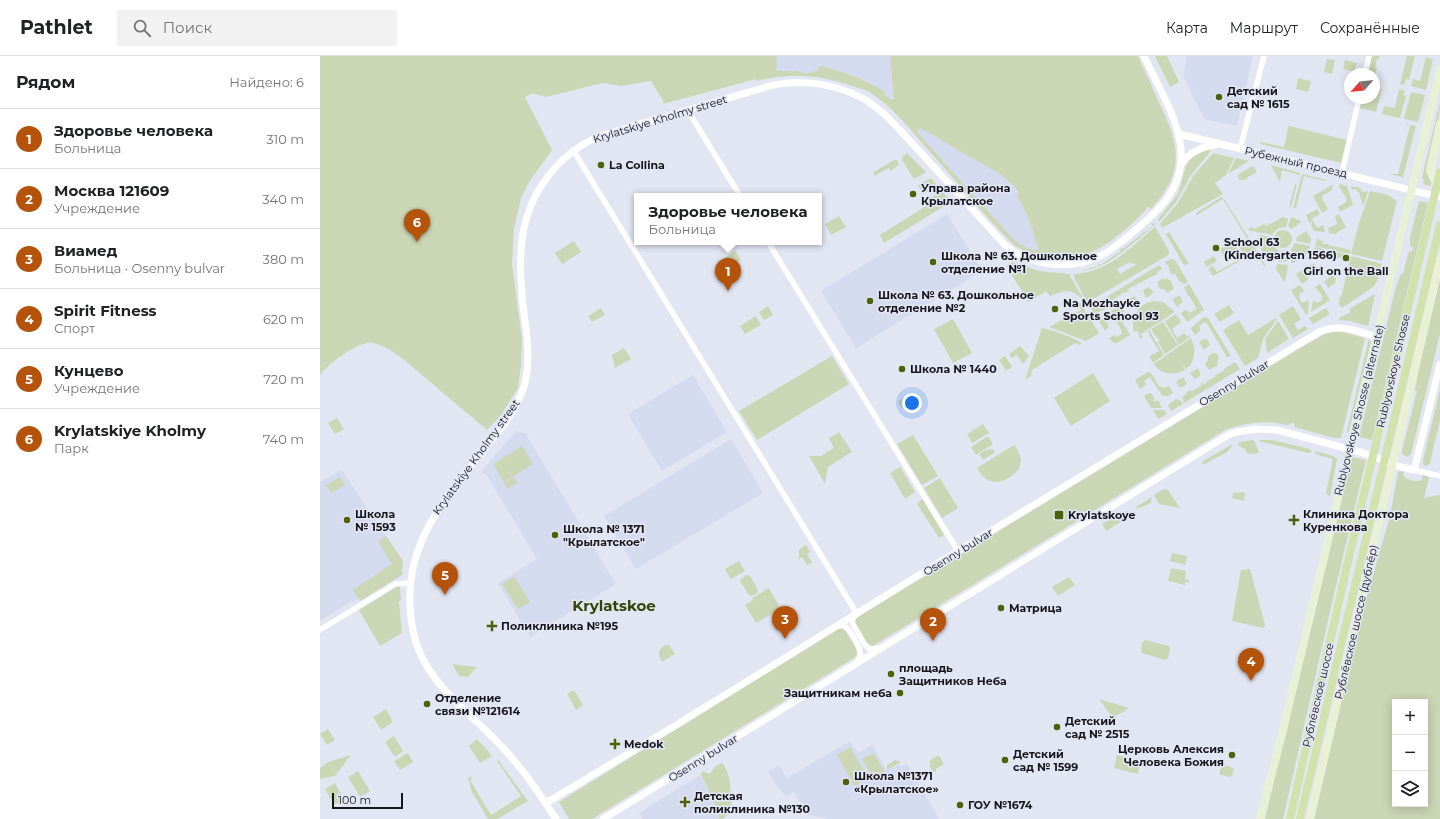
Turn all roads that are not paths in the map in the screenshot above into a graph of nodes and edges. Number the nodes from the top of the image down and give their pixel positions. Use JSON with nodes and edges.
{"nodes":[{"id":1,"x":1144,"y":56,"type":"edge"},
{"id":2,"x":1264,"y":56,"type":"edge"},
{"id":3,"x":1369,"y":56,"type":"edge"},
{"id":4,"x":1366,"y":68,"type":"edge"},
{"id":5,"x":1440,"y":70,"type":"edge"},
{"id":6,"x":1358,"y":104,"type":"edge"},
{"id":7,"x":687,"y":109,"type":"junction"},
{"id":8,"x":1440,"y":124,"type":"edge"},
{"id":9,"x":1179,"y":134,"type":"junction"},
{"id":10,"x":1222,"y":144,"type":"junction"},
{"id":11,"x":1240,"y":149,"type":"junction"},
{"id":12,"x":573,"y":150,"type":"junction"},
{"id":13,"x":1180,"y":166,"type":"junction"},
{"id":14,"x":1440,"y":172,"type":"edge"},
{"id":15,"x":1342,"y":173,"type":"junction"},
{"id":16,"x":1440,"y":184,"type":"edge"},
{"id":17,"x":1412,"y":190,"type":"junction"},
{"id":18,"x":738,"y":193,"type":"edge"},
{"id":19,"x":1440,"y":197,"type":"edge"},
{"id":20,"x":1440,"y":225,"type":"edge"},
{"id":21,"x":770,"y":245,"type":"edge"},
{"id":22,"x":1440,"y":262,"type":"edge"},
{"id":23,"x":1377,"y":337,"type":"junction"},
{"id":24,"x":1440,"y":364,"type":"edge"},
{"id":25,"x":1350,"y":449,"type":"junction"},
{"id":26,"x":1393,"y":465,"type":"junction"},
{"id":27,"x":1414,"y":470,"type":"junction"},
{"id":28,"x":1440,"y":476,"type":"edge"},
{"id":29,"x":958,"y":551,"type":"junction"},
{"id":30,"x":1346,"y":570,"type":"joint"},
{"id":31,"x":1358,"y":573,"type":"joint"},
{"id":32,"x":410,"y":583,"type":"junction"},
{"id":33,"x":856,"y":614,"type":"junction"},
{"id":34,"x":836,"y":627,"type":"junction"},
{"id":35,"x":320,"y":630,"type":"edge"},
{"id":36,"x":882,"y":648,"type":"junction"},
{"id":37,"x":853,"y":665,"type":"junction"},
{"id":38,"x":546,"y":803,"type":"junction"},
{"id":39,"x":556,"y":819,"type":"edge"},
{"id":40,"x":603,"y":819,"type":"edge"},
{"id":41,"x":1260,"y":819,"type":"edge"},
{"id":42,"x":1290,"y":819,"type":"edge"},
{"id":43,"x":1300,"y":819,"type":"edge"},
{"id":44,"x":1310,"y":819,"type":"edge"}],
"edges":[{"from":1,"to":9,"type":"street"},
{"from":2,"to":11,"type":"street"},
{"from":3,"to":4,"type":"street"},
{"from":5,"to":17,"type":"main road","name":"Rublyovskoye Shosse (alternate)"},
{"from":6,"to":15,"type":"street"},
{"from":7,"to":12,"type":"street","name":"Krylatskiye Kholmy street"},
{"from":7,"to":13,"type":"street","name":"Krylatskiye Kholmy street"},
{"from":7,"to":18,"type":"street"},
{"from":8,"to":16,"type":"main road"},
{"from":9,"to":10,"type":"street","name":"Рубежный проезд"},
{"from":9,"to":13,"type":"street"},
{"from":10,"to":11,"type":"street","name":"Рубежный проезд"},
{"from":10,"to":13,"type":"street"},
{"from":11,"to":15,"type":"street","name":"Рубежный проезд"},
{"from":12,"to":32,"type":"street","name":"Krylatskiye Kholmy street"},
{"from":12,"to":33,"type":"street"},
{"from":14,"to":30,"type":"main road","name":"Rublyovskoye Shosse"},
{"from":15,"to":17,"type":"street","name":"Рубежный проезд"},
{"from":17,"to":19,"type":"street","name":"Рубежный проезд"},
{"from":17,"to":23,"type":"main road","name":"Rublyovskoye Shosse (alternate)"},
{"from":20,"to":31,"type":"main road","name":"Rublyovskoye Shosse"},
{"from":21,"to":29,"type":"street"},
{"from":22,"to":26,"type":"main road","name":"Рублёвское шоссе (дублёр)"},
{"from":23,"to":25,"type":"main road","name":"Rublyovskoye Shosse (alternate)"},
{"from":23,"to":29,"type":"street","name":"Osenny bulvar"},
{"from":24,"to":27,"type":"street"},
{"from":25,"to":26,"type":"street","name":"Osenny bulvar"},
{"from":25,"to":36,"type":"street","name":"Osenny bulvar"},
{"from":25,"to":41,"type":"main road","name":"Rublyovskoye Shosse (alternate)"},
{"from":26,"to":27,"type":"street","name":"Osenny bulvar"},
{"from":26,"to":44,"type":"main road","name":"Рублёвское шоссе (дублёр)"},
{"from":27,"to":28,"type":"street"},
{"from":29,"to":33,"type":"street","name":"Osenny bulvar"},
{"from":30,"to":42,"type":"main road","name":"Рублёвское шоссе"},
{"from":31,"to":43,"type":"main road","name":"Рублёвское шоссе"},
{"from":32,"to":35,"type":"street"},
{"from":32,"to":38,"type":"street","name":"Krylatskiye Kholmy street"},
{"from":33,"to":34,"type":"street","name":"Osenny bulvar"},
{"from":33,"to":36,"type":"street"},
{"from":34,"to":37,"type":"street"},
{"from":34,"to":38,"type":"street","name":"Osenny bulvar"},
{"from":36,"to":37,"type":"street","name":"Osenny bulvar"},
{"from":37,"to":40,"type":"street","name":"Osenny bulvar"},
{"from":38,"to":39,"type":"street","name":"Krylatskiye Kholmy street"}]}
